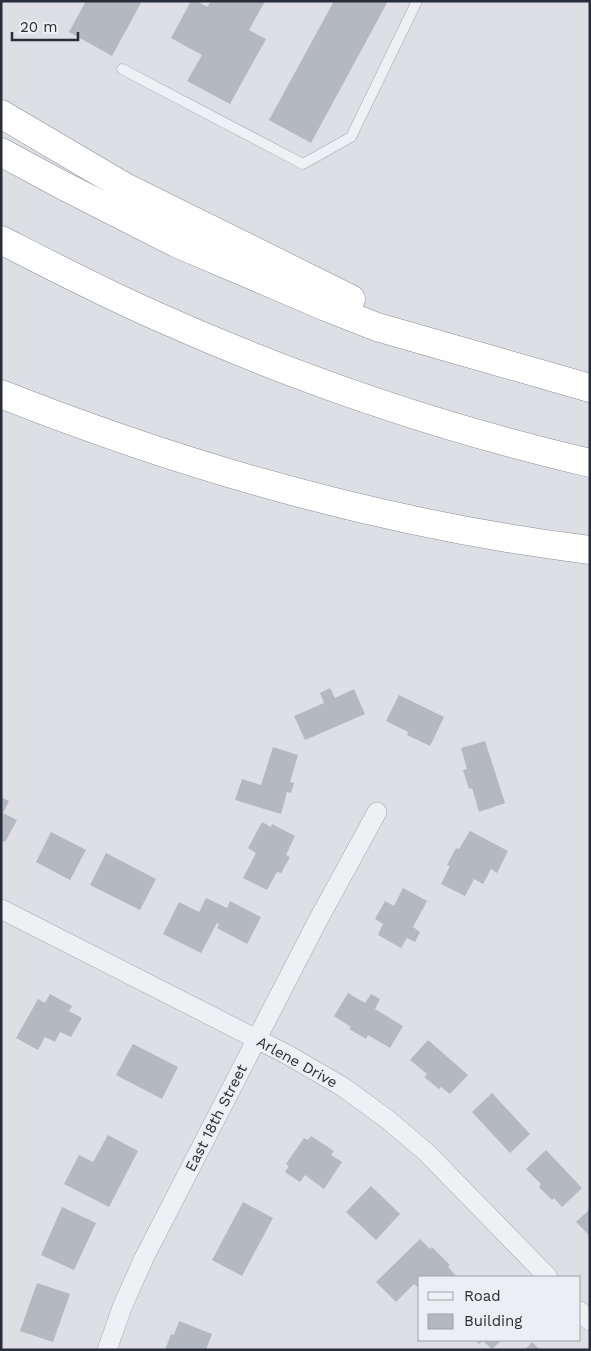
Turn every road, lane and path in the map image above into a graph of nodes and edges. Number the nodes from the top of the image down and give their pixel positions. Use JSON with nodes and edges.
{"nodes":[{"id":1,"x":417,"y":1,"type":"edge"},
{"id":2,"x":122,"y":69,"type":"dead end"},
{"id":3,"x":1,"y":114,"type":"edge"},
{"id":4,"x":1,"y":152,"type":"edge"},
{"id":5,"x":1,"y":240,"type":"edge"},
{"id":6,"x":481,"y":356,"type":"junction"},
{"id":7,"x":590,"y":388,"type":"edge"},
{"id":8,"x":1,"y":394,"type":"edge"},
{"id":9,"x":590,"y":463,"type":"edge"},
{"id":10,"x":590,"y":550,"type":"edge"},
{"id":11,"x":378,"y":812,"type":"dead end"},
{"id":12,"x":1,"y":909,"type":"edge"},
{"id":13,"x":257,"y":1040,"type":"junction"},
{"id":14,"x":547,"y":1276,"type":"edge"},
{"id":15,"x":581,"y":1311,"type":"edge"},
{"id":16,"x":590,"y":1321,"type":"edge"},
{"id":17,"x":107,"y":1350,"type":"edge"}],
"edges":[{"from":1,"to":2,"type":"lane"},
{"from":3,"to":6,"type":"highway"},
{"from":4,"to":6,"type":"highway"},
{"from":5,"to":9,"type":"highway"},
{"from":6,"to":7,"type":"highway"},
{"from":8,"to":10,"type":"highway"},
{"from":11,"to":13,"type":"street","name":"East 18th Street"},
{"from":12,"to":13,"type":"street","name":"Arlene Drive"},
{"from":13,"to":14,"type":"street","name":"Arlene Drive"},
{"from":13,"to":17,"type":"street","name":"East 18th Street"},
{"from":15,"to":16,"type":"street"}]}
